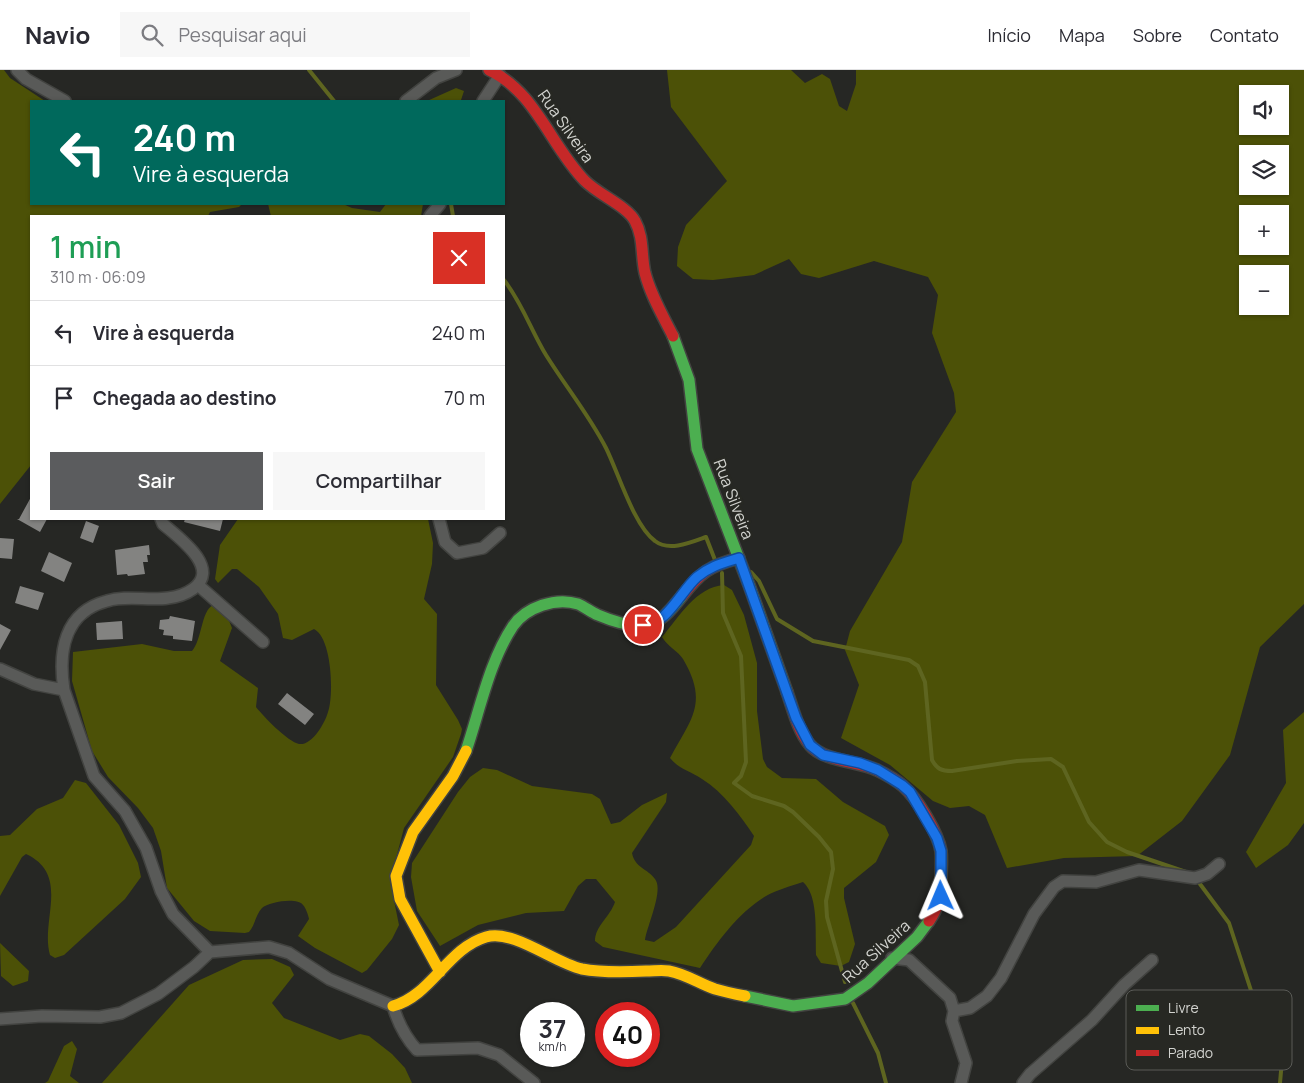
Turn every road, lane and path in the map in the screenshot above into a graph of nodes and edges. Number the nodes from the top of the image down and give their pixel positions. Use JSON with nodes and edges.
{"nodes":[{"id":1,"x":17,"y":70,"type":"edge"},
{"id":2,"x":456,"y":70,"type":"edge"},
{"id":3,"x":488,"y":70,"type":"edge"},
{"id":4,"x":500,"y":75,"type":"junction"},
{"id":5,"x":63,"y":100,"type":"edge"},
{"id":6,"x":407,"y":100,"type":"edge"},
{"id":7,"x":484,"y":100,"type":"edge"},
{"id":8,"x":439,"y":205,"type":"edge"},
{"id":9,"x":431,"y":215,"type":"edge"},
{"id":10,"x":161,"y":520,"type":"edge"},
{"id":11,"x":439,"y":520,"type":"edge"},
{"id":12,"x":500,"y":533,"type":"dead end"},
{"id":13,"x":739,"y":558,"type":"junction"},
{"id":14,"x":198,"y":585,"type":"junction"},
{"id":15,"x":262,"y":642,"type":"dead end"},
{"id":16,"x":0,"y":669,"type":"edge"},
{"id":17,"x":64,"y":690,"type":"junction"},
{"id":18,"x":1219,"y":864,"type":"dead end"},
{"id":19,"x":210,"y":952,"type":"junction"},
{"id":20,"x":892,"y":958,"type":"junction"},
{"id":21,"x":1152,"y":960,"type":"dead end"},
{"id":22,"x":440,"y":972,"type":"junction"},
{"id":23,"x":393,"y":1006,"type":"junction"},
{"id":24,"x":954,"y":1012,"type":"junction"},
{"id":25,"x":0,"y":1019,"type":"edge"},
{"id":26,"x":534,"y":1083,"type":"edge"},
{"id":27,"x":961,"y":1083,"type":"edge"},
{"id":28,"x":1023,"y":1083,"type":"edge"}],
"edges":[{"from":1,"to":5,"type":"street"},
{"from":2,"to":6,"type":"street"},
{"from":3,"to":4,"type":"street","name":"Rua Silveira"},
{"from":4,"to":7,"type":"street"},
{"from":4,"to":13,"type":"street","name":"Rua Silveira"},
{"from":8,"to":9,"type":"street"},
{"from":10,"to":14,"type":"street"},
{"from":11,"to":12,"type":"street"},
{"from":13,"to":20,"type":"street","name":"Rua Silveira"},
{"from":13,"to":22,"type":"street"},
{"from":14,"to":15,"type":"street"},
{"from":14,"to":17,"type":"street"},
{"from":16,"to":17,"type":"street"},
{"from":17,"to":19,"type":"street"},
{"from":18,"to":24,"type":"street"},
{"from":19,"to":23,"type":"street"},
{"from":19,"to":25,"type":"street"},
{"from":20,"to":22,"type":"street","name":"Rua Silveira"},
{"from":20,"to":24,"type":"street"},
{"from":21,"to":28,"type":"street"},
{"from":22,"to":23,"type":"street","name":"Rua Silveira"},
{"from":23,"to":26,"type":"street"},
{"from":24,"to":27,"type":"street"}]}
